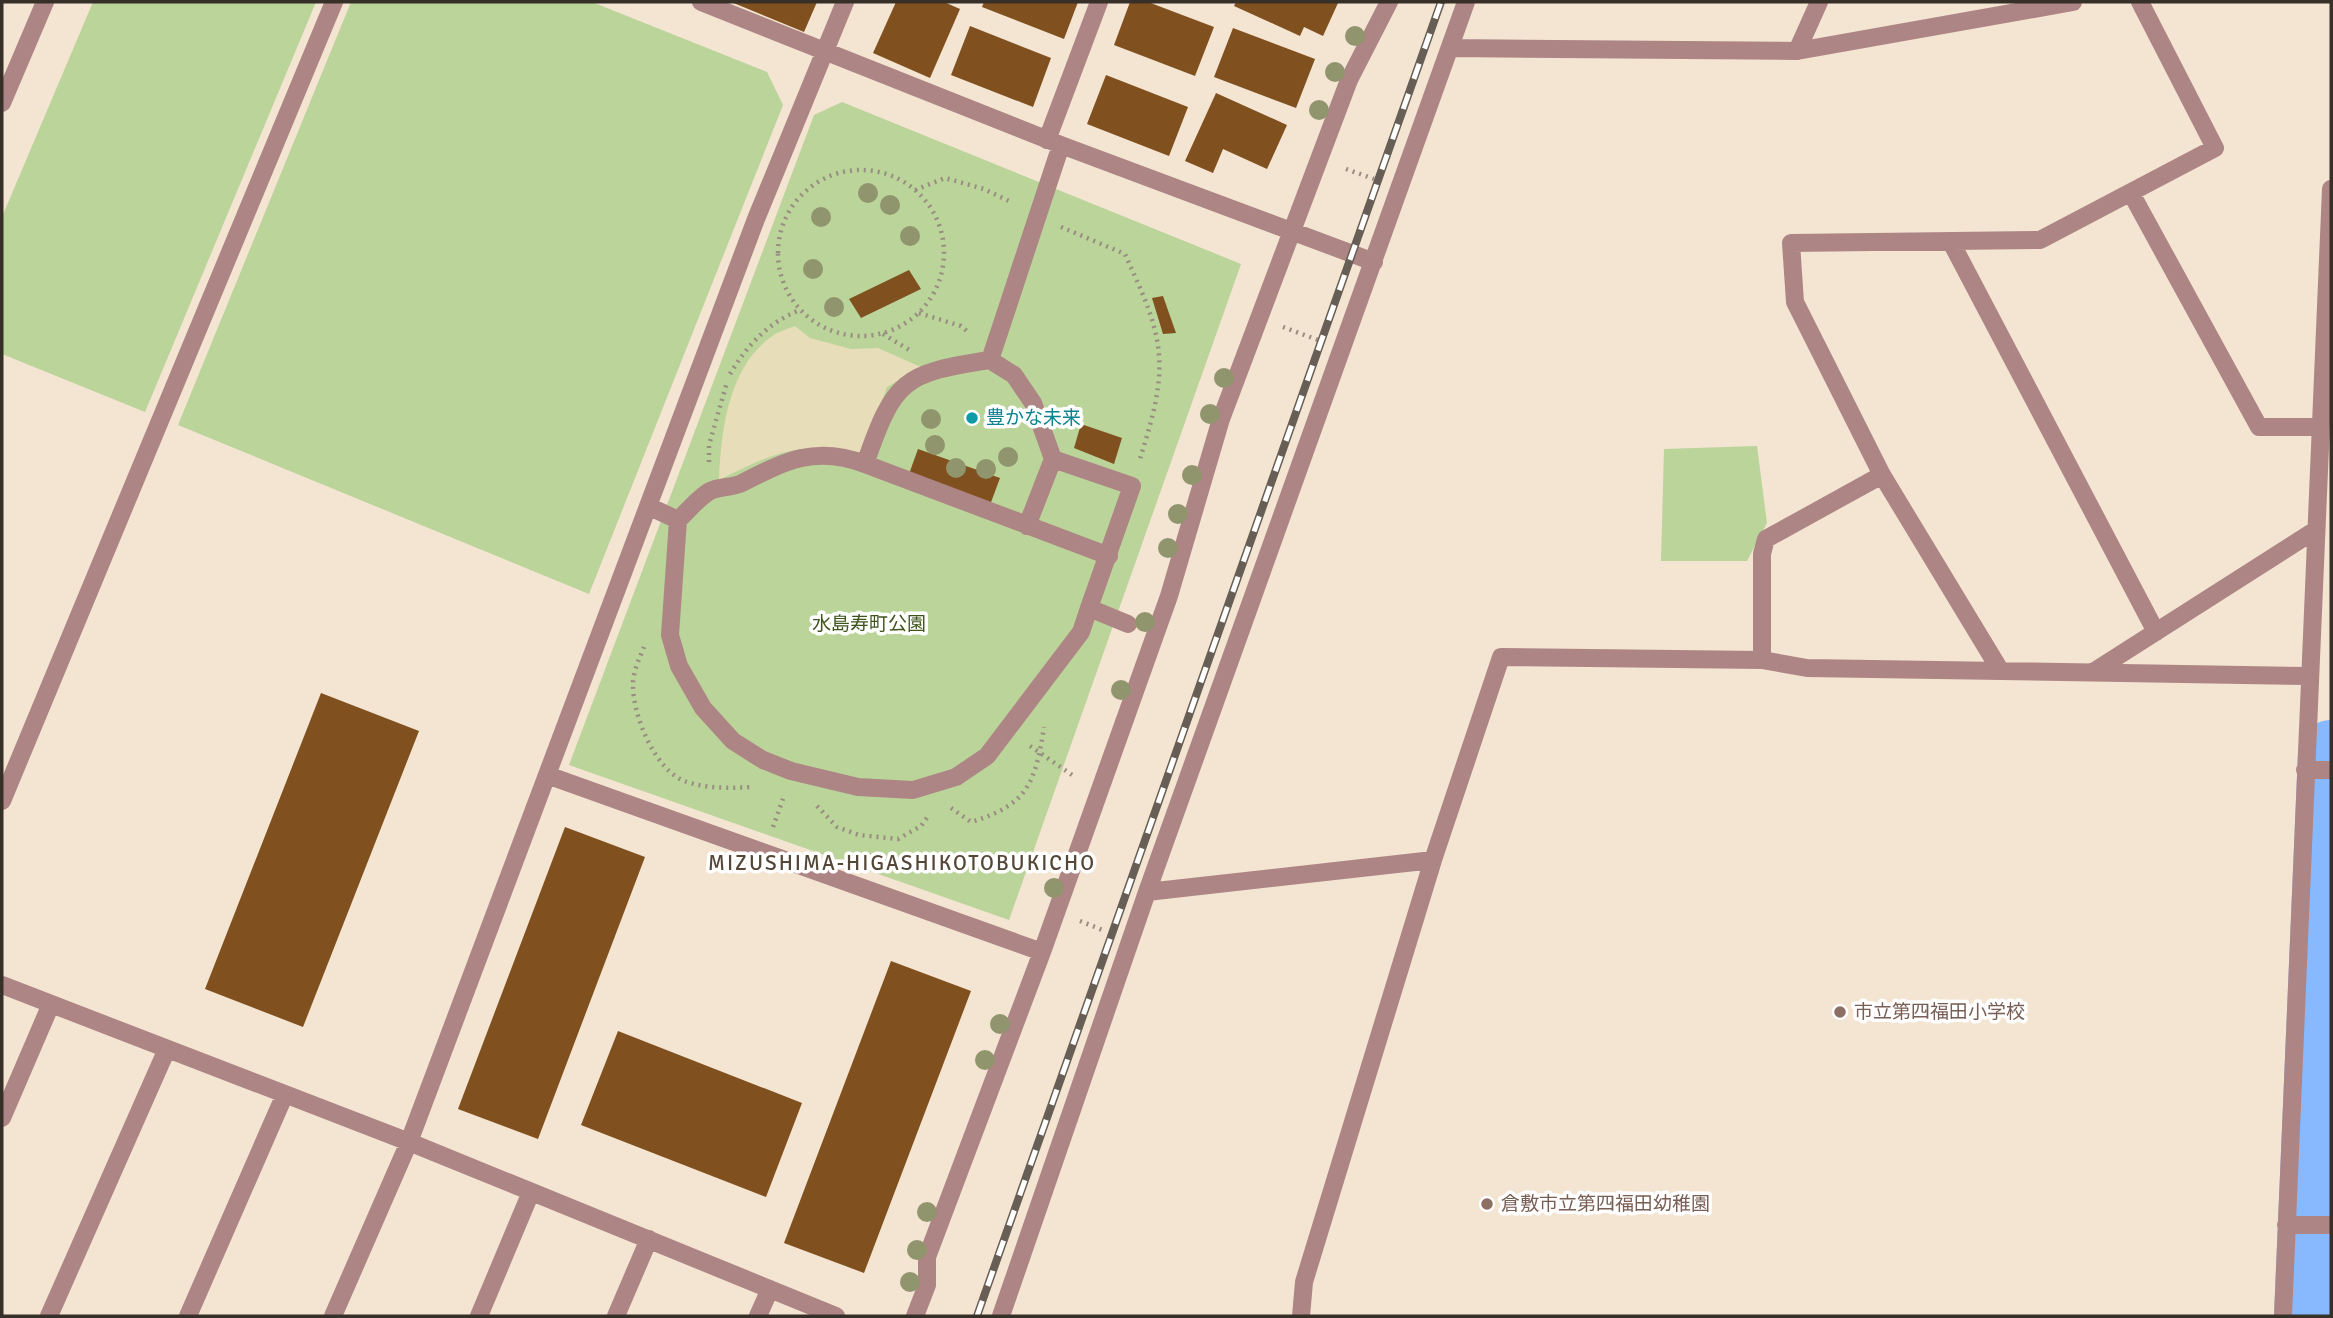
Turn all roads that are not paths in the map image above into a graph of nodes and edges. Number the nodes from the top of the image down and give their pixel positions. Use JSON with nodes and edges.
{"nodes":[{"id":1,"x":46,"y":2,"type":"edge"},
{"id":2,"x":334,"y":2,"type":"edge"},
{"id":3,"x":701,"y":2,"type":"edge"},
{"id":4,"x":845,"y":2,"type":"edge"},
{"id":5,"x":1099,"y":2,"type":"edge"},
{"id":6,"x":1390,"y":2,"type":"edge"},
{"id":7,"x":1466,"y":2,"type":"edge"},
{"id":8,"x":1819,"y":2,"type":"edge"},
{"id":9,"x":2073,"y":2,"type":"edge"},
{"id":10,"x":2140,"y":2,"type":"edge"},
{"id":11,"x":1450,"y":48,"type":"junction"},
{"id":12,"x":826,"y":51,"type":"junction"},
{"id":13,"x":1797,"y":51,"type":"junction"},
{"id":14,"x":2,"y":103,"type":"edge"},
{"id":15,"x":1054,"y":143,"type":"junction"},
{"id":16,"x":2331,"y":189,"type":"edge"},
{"id":17,"x":2131,"y":192,"type":"junction"},
{"id":18,"x":1293,"y":232,"type":"junction"},
{"id":19,"x":1951,"y":242,"type":"junction"},
{"id":20,"x":1374,"y":262,"type":"junction"},
{"id":21,"x":990,"y":360,"type":"junction"},
{"id":22,"x":2319,"y":427,"type":"junction"},
{"id":23,"x":1053,"y":459,"type":"junction"},
{"id":24,"x":864,"y":464,"type":"junction"},
{"id":25,"x":1882,"y":475,"type":"junction"},
{"id":26,"x":648,"y":506,"type":"junction"},
{"id":27,"x":678,"y":520,"type":"junction"},
{"id":28,"x":1027,"y":526,"type":"junction"},
{"id":29,"x":2314,"y":531,"type":"junction"},
{"id":30,"x":1109,"y":556,"type":"junction"},
{"id":31,"x":1089,"y":608,"type":"junction"},
{"id":32,"x":1128,"y":624,"type":"dead end"},
{"id":33,"x":2156,"y":632,"type":"junction"},
{"id":34,"x":1762,"y":660,"type":"junction"},
{"id":35,"x":2000,"y":670,"type":"junction"},
{"id":36,"x":2093,"y":673,"type":"junction"},
{"id":37,"x":2309,"y":676,"type":"junction"},
{"id":38,"x":2318,"y":770,"type":"edge"},
{"id":39,"x":547,"y":775,"type":"junction"},
{"id":40,"x":2,"y":801,"type":"edge"},
{"id":41,"x":1433,"y":860,"type":"junction"},
{"id":42,"x":1147,"y":892,"type":"junction"},
{"id":43,"x":1042,"y":952,"type":"junction"},
{"id":44,"x":2,"y":985,"type":"edge"},
{"id":45,"x":51,"y":1004,"type":"junction"},
{"id":46,"x":167,"y":1049,"type":"junction"},
{"id":47,"x":285,"y":1094,"type":"junction"},
{"id":48,"x":2,"y":1118,"type":"edge"},
{"id":49,"x":409,"y":1142,"type":"junction"},
{"id":50,"x":531,"y":1192,"type":"junction"},
{"id":51,"x":2293,"y":1225,"type":"junction"},
{"id":52,"x":2329,"y":1225,"type":"edge"},
{"id":53,"x":649,"y":1239,"type":"junction"},
{"id":54,"x":770,"y":1289,"type":"junction"},
{"id":55,"x":49,"y":1316,"type":"edge"},
{"id":56,"x":188,"y":1316,"type":"edge"},
{"id":57,"x":333,"y":1316,"type":"edge"},
{"id":58,"x":479,"y":1316,"type":"edge"},
{"id":59,"x":616,"y":1316,"type":"edge"},
{"id":60,"x":758,"y":1316,"type":"edge"},
{"id":61,"x":836,"y":1316,"type":"edge"},
{"id":62,"x":915,"y":1316,"type":"edge"},
{"id":63,"x":1001,"y":1316,"type":"edge"},
{"id":64,"x":1301,"y":1316,"type":"edge"},
{"id":65,"x":2283,"y":1316,"type":"edge"}],
"edges":[{"from":1,"to":14,"type":"street"},
{"from":2,"to":40,"type":"street"},
{"from":3,"to":12,"type":"street"},
{"from":4,"to":12,"type":"street"},
{"from":5,"to":15,"type":"street"},
{"from":6,"to":18,"type":"street"},
{"from":7,"to":11,"type":"street"},
{"from":8,"to":13,"type":"street"},
{"from":9,"to":13,"type":"street"},
{"from":10,"to":17,"type":"street"},
{"from":11,"to":13,"type":"street"},
{"from":11,"to":20,"type":"street"},
{"from":12,"to":15,"type":"street"},
{"from":12,"to":26,"type":"street"},
{"from":15,"to":18,"type":"street"},
{"from":15,"to":21,"type":"street"},
{"from":16,"to":22,"type":"street"},
{"from":17,"to":19,"type":"street"},
{"from":17,"to":22,"type":"street"},
{"from":18,"to":20,"type":"street"},
{"from":18,"to":43,"type":"street"},
{"from":19,"to":25,"type":"street"},
{"from":19,"to":33,"type":"street"},
{"from":20,"to":42,"type":"street"},
{"from":21,"to":23,"type":"street"},
{"from":21,"to":24,"type":"street"},
{"from":22,"to":29,"type":"street"},
{"from":23,"to":28,"type":"street"},
{"from":23,"to":30,"type":"street"},
{"from":24,"to":27,"type":"street"},
{"from":24,"to":28,"type":"street"},
{"from":25,"to":34,"type":"street"},
{"from":25,"to":35,"type":"street"},
{"from":26,"to":27,"type":"street"},
{"from":26,"to":39,"type":"street"},
{"from":27,"to":31,"type":"street"},
{"from":28,"to":30,"type":"street"},
{"from":29,"to":33,"type":"street"},
{"from":29,"to":37,"type":"street"},
{"from":30,"to":31,"type":"street"},
{"from":31,"to":32,"type":"street"},
{"from":33,"to":36,"type":"street"},
{"from":34,"to":35,"type":"street"},
{"from":34,"to":41,"type":"street"},
{"from":35,"to":36,"type":"street"},
{"from":36,"to":37,"type":"street"},
{"from":37,"to":38,"type":"street"},
{"from":38,"to":51,"type":"street"},
{"from":39,"to":43,"type":"street"},
{"from":39,"to":49,"type":"street"},
{"from":41,"to":42,"type":"street"},
{"from":41,"to":64,"type":"street"},
{"from":42,"to":63,"type":"street"},
{"from":43,"to":62,"type":"street"},
{"from":44,"to":45,"type":"street"},
{"from":45,"to":46,"type":"street"},
{"from":45,"to":48,"type":"street"},
{"from":46,"to":47,"type":"street"},
{"from":46,"to":55,"type":"street"},
{"from":47,"to":49,"type":"street"},
{"from":47,"to":56,"type":"street"},
{"from":49,"to":50,"type":"street"},
{"from":49,"to":57,"type":"street"},
{"from":50,"to":53,"type":"street"},
{"from":50,"to":58,"type":"street"},
{"from":51,"to":52,"type":"street"},
{"from":51,"to":65,"type":"street"},
{"from":53,"to":54,"type":"street"},
{"from":53,"to":59,"type":"street"},
{"from":54,"to":60,"type":"street"},
{"from":54,"to":61,"type":"street"}]}
